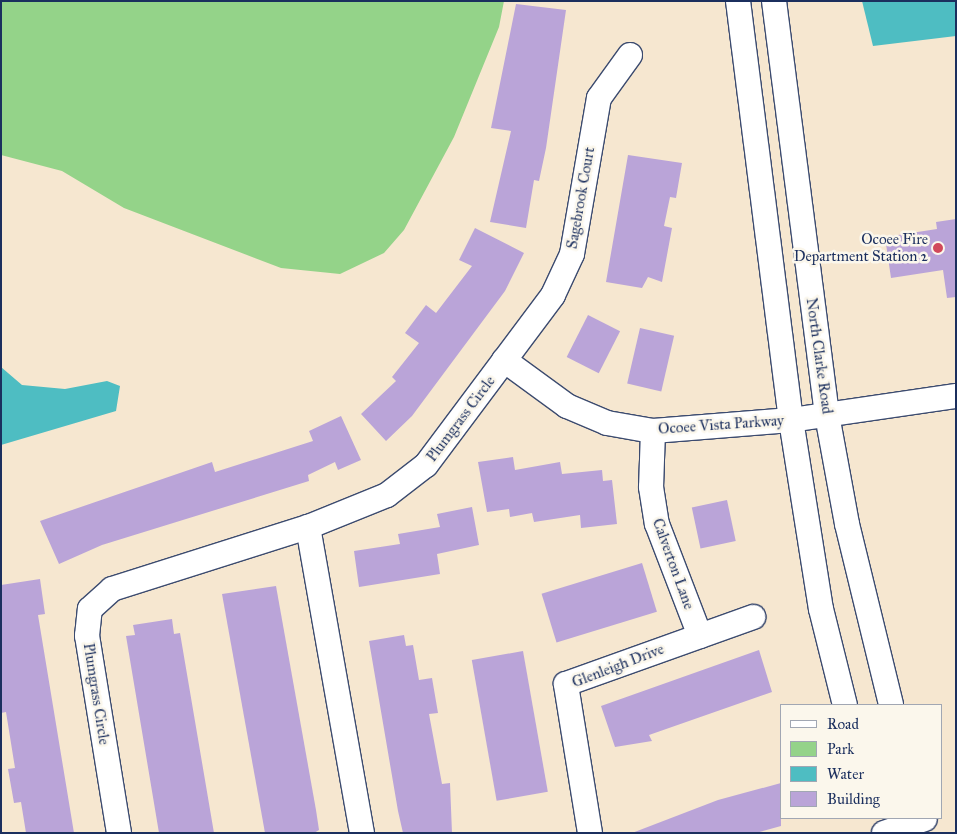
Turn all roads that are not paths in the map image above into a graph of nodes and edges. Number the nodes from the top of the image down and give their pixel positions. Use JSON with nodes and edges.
{"nodes":[{"id":1,"x":738,"y":1,"type":"edge"},
{"id":2,"x":774,"y":1,"type":"edge"},
{"id":3,"x":630,"y":55,"type":"dead end"},
{"id":4,"x":504,"y":360,"type":"junction"},
{"id":5,"x":956,"y":396,"type":"edge"},
{"id":6,"x":827,"y":414,"type":"junction"},
{"id":7,"x":791,"y":420,"type":"junction"},
{"id":8,"x":653,"y":430,"type":"junction"},
{"id":9,"x":308,"y":527,"type":"junction"},
{"id":10,"x":753,"y":617,"type":"dead end"},
{"id":11,"x":700,"y":636,"type":"junction"},
{"id":12,"x":844,"y":704,"type":"edge"},
{"id":13,"x":891,"y":704,"type":"edge"},
{"id":14,"x":878,"y":819,"type":"edge"},
{"id":15,"x":927,"y":823,"type":"edge"},
{"id":16,"x":119,"y":833,"type":"edge"},
{"id":17,"x":362,"y":833,"type":"edge"},
{"id":18,"x":590,"y":833,"type":"edge"},
{"id":19,"x":883,"y":833,"type":"edge"}],
"edges":[{"from":1,"to":7,"type":"street"},
{"from":2,"to":6,"type":"street","name":"North Clarke Road"},
{"from":3,"to":4,"type":"street","name":"Sagebrook Court"},
{"from":4,"to":8,"type":"street","name":"Ocoee Vista Parkway"},
{"from":4,"to":9,"type":"street","name":"Plumgrass Circle"},
{"from":5,"to":6,"type":"street","name":"Ocoee Vista Parkway"},
{"from":6,"to":7,"type":"street","name":"Ocoee Vista Parkway"},
{"from":6,"to":13,"type":"street","name":"North Clarke Road"},
{"from":7,"to":8,"type":"street","name":"Ocoee Vista Parkway"},
{"from":7,"to":12,"type":"street"},
{"from":8,"to":11,"type":"street","name":"Calverton Lane"},
{"from":9,"to":16,"type":"street","name":"Plumgrass Circle"},
{"from":9,"to":17,"type":"street"},
{"from":10,"to":11,"type":"street","name":"Glenleigh Drive"},
{"from":11,"to":18,"type":"street","name":"Glenleigh Drive"},
{"from":14,"to":19,"type":"street"},
{"from":15,"to":19,"type":"street"}]}
